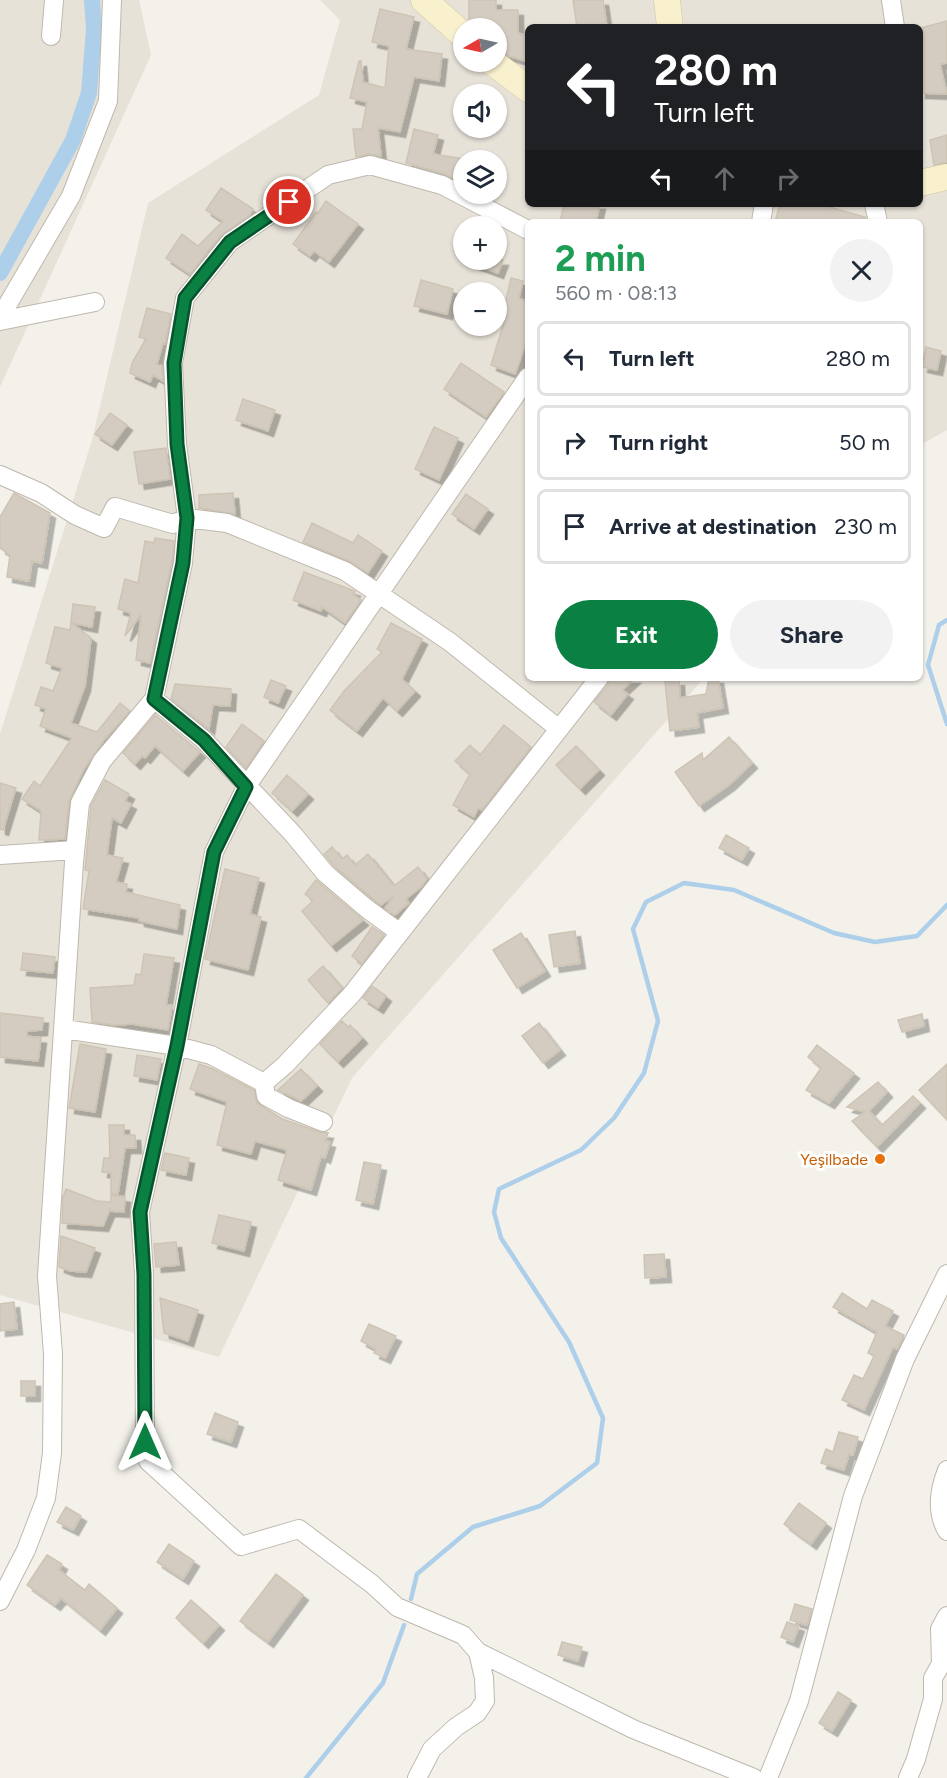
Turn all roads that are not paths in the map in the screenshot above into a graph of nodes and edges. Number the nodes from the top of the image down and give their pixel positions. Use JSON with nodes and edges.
{"nodes":[{"id":1,"x":54,"y":0,"type":"edge"},
{"id":2,"x":112,"y":0,"type":"edge"},
{"id":3,"x":424,"y":0,"type":"edge"},
{"id":4,"x":667,"y":0,"type":"edge"},
{"id":5,"x":891,"y":0,"type":"edge"},
{"id":6,"x":670,"y":24,"type":"edge"},
{"id":7,"x":895,"y":24,"type":"edge"},
{"id":8,"x":453,"y":26,"type":"edge"},
{"id":9,"x":51,"y":36,"type":"dead end"},
{"id":10,"x":505,"y":72,"type":"edge"},
{"id":11,"x":525,"y":87,"type":"edge"},
{"id":12,"x":947,"y":177,"type":"edge"},
{"id":13,"x":923,"y":182,"type":"edge"},
{"id":14,"x":525,"y":228,"type":"edge"},
{"id":15,"x":94,"y":302,"type":"dead end"},
{"id":16,"x":0,"y":313,"type":"edge"},
{"id":17,"x":0,"y":321,"type":"edge"},
{"id":18,"x":525,"y":381,"type":"edge"},
{"id":19,"x":0,"y":475,"type":"edge"},
{"id":20,"x":187,"y":518,"type":"junction"},
{"id":21,"x":379,"y":596,"type":"junction"},
{"id":22,"x":597,"y":681,"type":"edge"},
{"id":23,"x":154,"y":699,"type":"junction"},
{"id":24,"x":559,"y":729,"type":"junction"},
{"id":25,"x":246,"y":787,"type":"junction"},
{"id":26,"x":75,"y":850,"type":"junction"},
{"id":27,"x":0,"y":855,"type":"edge"},
{"id":28,"x":400,"y":933,"type":"junction"},
{"id":29,"x":64,"y":1029,"type":"junction"},
{"id":30,"x":177,"y":1046,"type":"junction"},
{"id":31,"x":264,"y":1083,"type":"junction"},
{"id":32,"x":323,"y":1122,"type":"dead end"},
{"id":33,"x":947,"y":1274,"type":"edge"},
{"id":34,"x":947,"y":1470,"type":"edge"},
{"id":35,"x":947,"y":1531,"type":"edge"},
{"id":36,"x":0,"y":1601,"type":"edge"},
{"id":37,"x":947,"y":1616,"type":"edge"},
{"id":38,"x":478,"y":1652,"type":"junction"},
{"id":39,"x":417,"y":1778,"type":"edge"},
{"id":40,"x":754,"y":1778,"type":"edge"},
{"id":41,"x":768,"y":1778,"type":"edge"},
{"id":42,"x":908,"y":1778,"type":"edge"}],
"edges":[{"from":1,"to":9,"type":"street"},
{"from":2,"to":16,"type":"street"},
{"from":3,"to":8,"type":"main road"},
{"from":4,"to":6,"type":"main road"},
{"from":5,"to":7,"type":"street"},
{"from":10,"to":11,"type":"main road"},
{"from":12,"to":13,"type":"main road"},
{"from":14,"to":20,"type":"street"},
{"from":15,"to":17,"type":"street"},
{"from":18,"to":21,"type":"street"},
{"from":19,"to":20,"type":"street"},
{"from":20,"to":21,"type":"street"},
{"from":20,"to":23,"type":"street"},
{"from":21,"to":24,"type":"street"},
{"from":21,"to":25,"type":"street"},
{"from":22,"to":24,"type":"street"},
{"from":23,"to":25,"type":"street"},
{"from":23,"to":26,"type":"street"},
{"from":24,"to":28,"type":"street"},
{"from":25,"to":28,"type":"street"},
{"from":25,"to":30,"type":"street"},
{"from":26,"to":27,"type":"street"},
{"from":26,"to":29,"type":"street"},
{"from":28,"to":31,"type":"street"},
{"from":29,"to":30,"type":"street"},
{"from":29,"to":36,"type":"street"},
{"from":30,"to":31,"type":"street"},
{"from":30,"to":38,"type":"street"},
{"from":31,"to":32,"type":"street"},
{"from":33,"to":41,"type":"street"},
{"from":34,"to":35,"type":"street"},
{"from":37,"to":42,"type":"street"},
{"from":38,"to":39,"type":"street"},
{"from":38,"to":40,"type":"street"}]}
